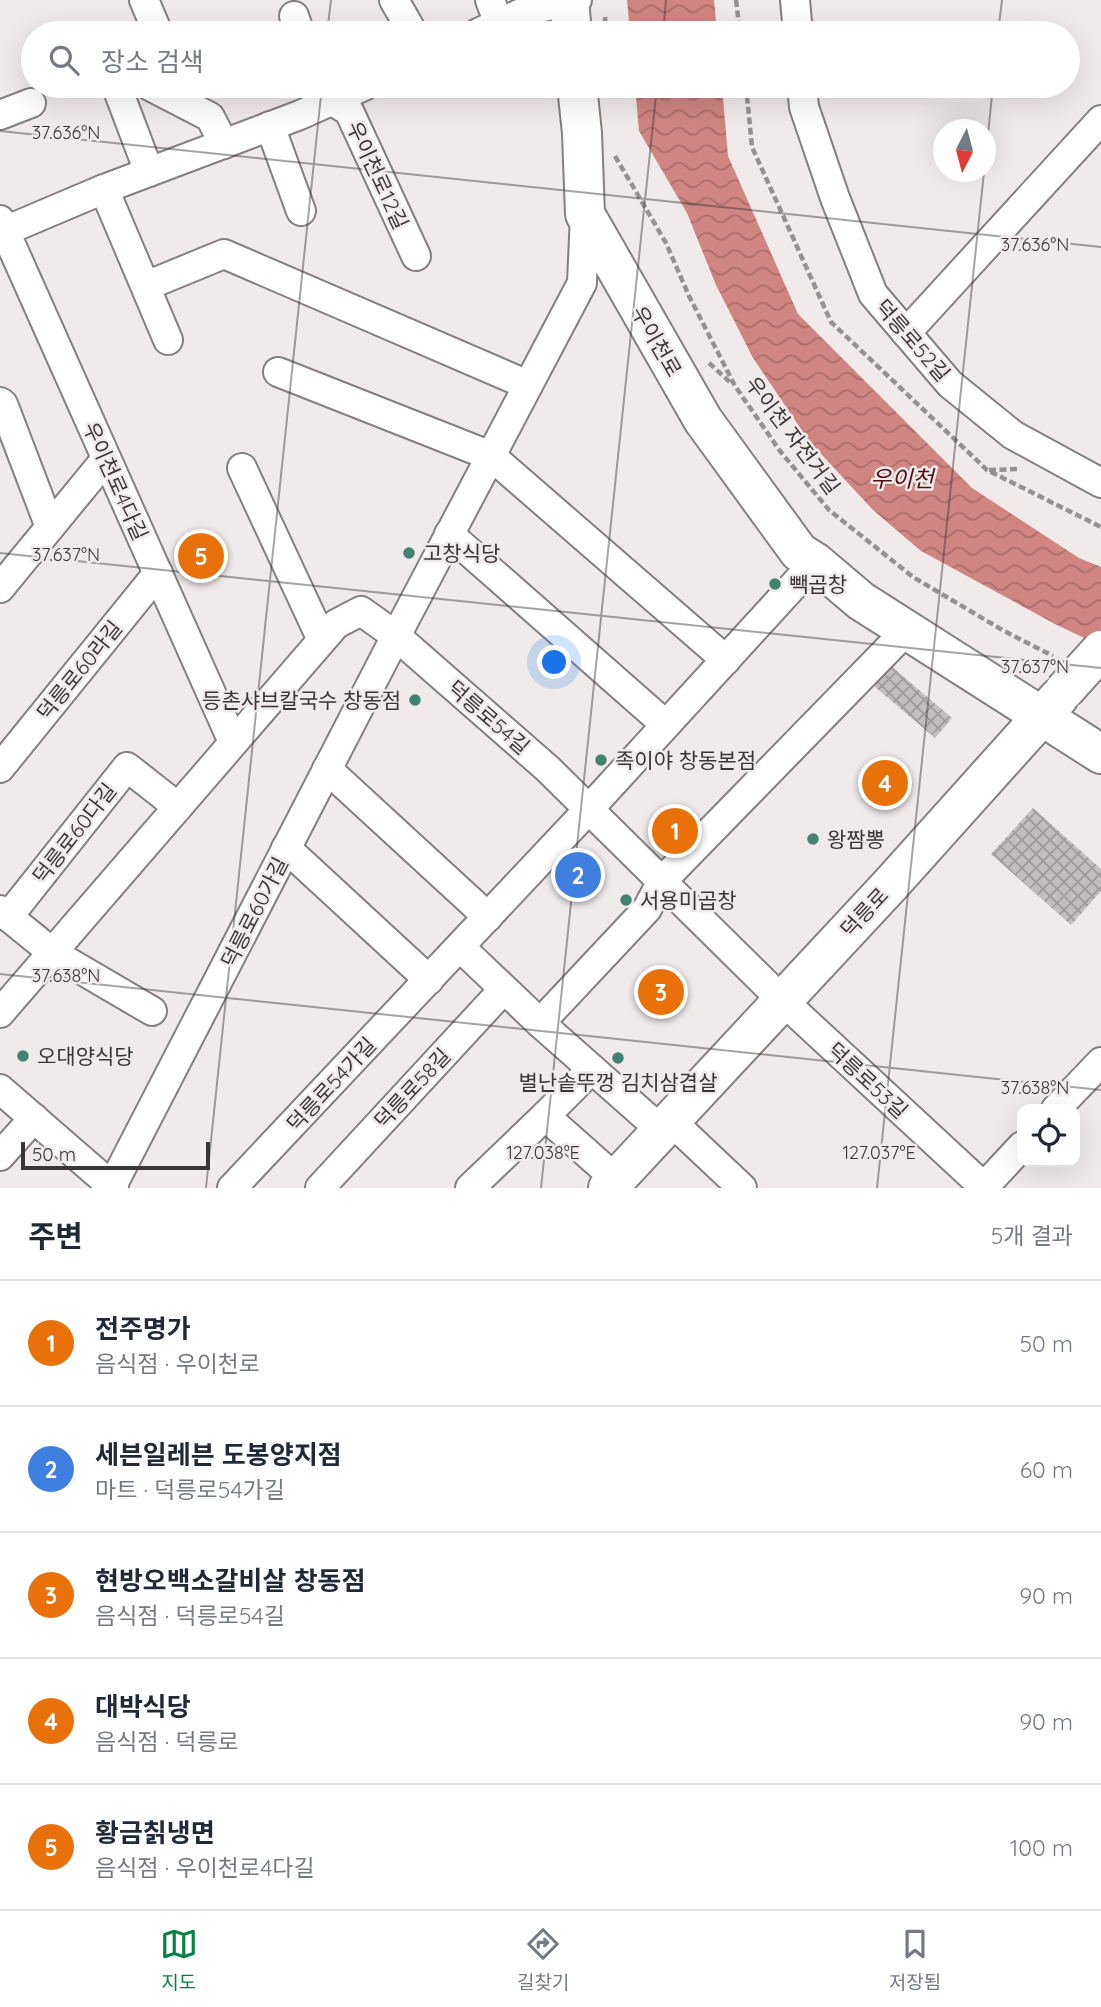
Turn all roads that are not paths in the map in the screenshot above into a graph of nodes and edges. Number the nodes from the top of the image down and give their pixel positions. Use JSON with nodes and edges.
{"nodes":[{"id":1,"x":144,"y":0,"type":"edge"},
{"id":2,"x":394,"y":0,"type":"edge"},
{"id":3,"x":569,"y":0,"type":"edge"},
{"id":4,"x":577,"y":0,"type":"edge"},
{"id":5,"x":795,"y":0,"type":"edge"},
{"id":6,"x":489,"y":19,"type":"edge"},
{"id":7,"x":153,"y":21,"type":"edge"},
{"id":8,"x":406,"y":21,"type":"edge"},
{"id":9,"x":571,"y":21,"type":"edge"},
{"id":10,"x":797,"y":21,"type":"edge"},
{"id":11,"x":125,"y":98,"type":"edge"},
{"id":12,"x":173,"y":98,"type":"edge"},
{"id":13,"x":317,"y":98,"type":"edge"},
{"id":14,"x":332,"y":98,"type":"edge"},
{"id":15,"x":578,"y":98,"type":"edge"},
{"id":16,"x":803,"y":98,"type":"edge"},
{"id":17,"x":31,"y":103,"type":"dead end"},
{"id":18,"x":0,"y":115,"type":"edge"},
{"id":19,"x":1101,"y":120,"type":"edge"},
{"id":20,"x":270,"y":126,"type":"junction"},
{"id":21,"x":224,"y":144,"type":"junction"},
{"id":22,"x":149,"y":172,"type":"junction"},
{"id":23,"x":104,"y":189,"type":"junction"},
{"id":24,"x":301,"y":211,"type":"dead end"},
{"id":25,"x":585,"y":214,"type":"junction"},
{"id":26,"x":1,"y":228,"type":"edge"},
{"id":27,"x":416,"y":256,"type":"dead end"},
{"id":28,"x":582,"y":283,"type":"junction"},
{"id":29,"x":146,"y":286,"type":"junction"},
{"id":30,"x":629,"y":293,"type":"junction"},
{"id":31,"x":906,"y":333,"type":"junction"},
{"id":32,"x":168,"y":340,"type":"dead end"},
{"id":33,"x":278,"y":372,"type":"dead end"},
{"id":34,"x":528,"y":385,"type":"junction"},
{"id":35,"x":0,"y":402,"type":"edge"},
{"id":36,"x":491,"y":456,"type":"junction"},
{"id":37,"x":106,"y":459,"type":"junction"},
{"id":38,"x":242,"y":468,"type":"dead end"},
{"id":39,"x":1101,"y":483,"type":"edge"},
{"id":40,"x":50,"y":527,"type":"junction"},
{"id":41,"x":449,"y":534,"type":"junction"},
{"id":42,"x":815,"y":562,"type":"junction"},
{"id":43,"x":158,"y":573,"type":"junction"},
{"id":44,"x":0,"y":588,"type":"edge"},
{"id":45,"x":906,"y":631,"type":"junction"},
{"id":46,"x":396,"y":636,"type":"junction"},
{"id":47,"x":322,"y":640,"type":"junction"},
{"id":48,"x":1101,"y":650,"type":"edge"},
{"id":49,"x":726,"y":660,"type":"junction"},
{"id":50,"x":1057,"y":690,"type":"junction"},
{"id":51,"x":666,"y":725,"type":"junction"},
{"id":52,"x":233,"y":742,"type":"junction"},
{"id":53,"x":1101,"y":754,"type":"edge"},
{"id":54,"x":0,"y":768,"type":"edge"},
{"id":55,"x":327,"y":769,"type":"junction"},
{"id":56,"x":178,"y":807,"type":"junction"},
{"id":57,"x":589,"y":809,"type":"junction"},
{"id":58,"x":286,"y":848,"type":"junction"},
{"id":59,"x":662,"y":881,"type":"junction"},
{"id":60,"x":4,"y":913,"type":"edge"},
{"id":61,"x":488,"y":917,"type":"junction"},
{"id":62,"x":460,"y":947,"type":"junction"},
{"id":63,"x":52,"y":953,"type":"junction"},
{"id":64,"x":429,"y":980,"type":"junction"},
{"id":65,"x":504,"y":989,"type":"junction"},
{"id":66,"x":782,"y":1000,"type":"junction"},
{"id":67,"x":152,"y":1011,"type":"dead end"},
{"id":68,"x":0,"y":1013,"type":"edge"},
{"id":69,"x":540,"y":1023,"type":"junction"},
{"id":70,"x":1101,"y":1062,"type":"edge"},
{"id":71,"x":592,"y":1069,"type":"junction"},
{"id":72,"x":0,"y":1088,"type":"edge"},
{"id":73,"x":1061,"y":1104,"type":"edge"},
{"id":74,"x":545,"y":1116,"type":"junction"},
{"id":75,"x":34,"y":1118,"type":"junction"},
{"id":76,"x":666,"y":1125,"type":"junction"},
{"id":77,"x":1017,"y":1152,"type":"edge"},
{"id":78,"x":0,"y":1156,"type":"edge"},
{"id":79,"x":612,"y":1184,"type":"edge"},
{"id":80,"x":112,"y":1187,"type":"edge"},
{"id":81,"x":232,"y":1188,"type":"edge"},
{"id":82,"x":320,"y":1188,"type":"edge"},
{"id":83,"x":470,"y":1188,"type":"edge"},
{"id":84,"x":742,"y":1188,"type":"edge"},
{"id":85,"x":984,"y":1188,"type":"edge"}],
"edges":[{"from":1,"to":7,"type":"street"},
{"from":2,"to":8,"type":"street"},
{"from":3,"to":4,"type":"street"},
{"from":3,"to":6,"type":"street"},
{"from":3,"to":9,"type":"street"},
{"from":5,"to":10,"type":"street"},
{"from":11,"to":22,"type":"street"},
{"from":12,"to":21,"type":"street"},
{"from":13,"to":20,"type":"street","name":"우이천로12길"},
{"from":14,"to":27,"type":"street","name":"우이천로12길"},
{"from":15,"to":25,"type":"street","name":"우이천로"},
{"from":16,"to":31,"type":"street","name":"덕릉로52길"},
{"from":17,"to":18,"type":"street"},
{"from":19,"to":31,"type":"street"},
{"from":20,"to":21,"type":"street","name":"우이천로12길"},
{"from":20,"to":24,"type":"street"},
{"from":21,"to":22,"type":"street","name":"우이천로12길"},
{"from":22,"to":23,"type":"street","name":"우이천로12길"},
{"from":23,"to":26,"type":"street","name":"우이천로12길"},
{"from":23,"to":29,"type":"street"},
{"from":25,"to":28,"type":"street"},
{"from":25,"to":30,"type":"street","name":"우이천로"},
{"from":26,"to":37,"type":"street","name":"우이천로4다길"},
{"from":28,"to":30,"type":"street"},
{"from":28,"to":34,"type":"street"},
{"from":29,"to":32,"type":"street"},
{"from":29,"to":34,"type":"street"},
{"from":30,"to":42,"type":"street","name":"우이천로"},
{"from":31,"to":39,"type":"street","name":"덕릉로52길"},
{"from":33,"to":36,"type":"street"},
{"from":34,"to":36,"type":"street"},
{"from":35,"to":40,"type":"street"},
{"from":36,"to":41,"type":"street"},
{"from":36,"to":49,"type":"street"},
{"from":37,"to":40,"type":"street"},
{"from":37,"to":43,"type":"street","name":"우이천로4다길"},
{"from":38,"to":47,"type":"street"},
{"from":40,"to":44,"type":"street"},
{"from":41,"to":46,"type":"street"},
{"from":41,"to":51,"type":"street"},
{"from":42,"to":45,"type":"street","name":"우이천로"},
{"from":42,"to":49,"type":"street"},
{"from":43,"to":52,"type":"street","name":"우이천로4다길"},
{"from":43,"to":54,"type":"street","name":"덕릉로60라길"},
{"from":45,"to":50,"type":"street","name":"우이천로"},
{"from":45,"to":59,"type":"street"},
{"from":46,"to":47,"type":"street"},
{"from":46,"to":55,"type":"street","name":"덕릉로60가길"},
{"from":46,"to":57,"type":"street","name":"덕릉로54길"},
{"from":47,"to":52,"type":"street"},
{"from":48,"to":50,"type":"street","name":"덕릉로","bridge":true},
{"from":49,"to":51,"type":"street"},
{"from":50,"to":53,"type":"street","name":"우이천로"},
{"from":50,"to":66,"type":"street","name":"덕릉로"},
{"from":51,"to":57,"type":"street"},
{"from":52,"to":56,"type":"street"},
{"from":55,"to":58,"type":"street","name":"덕릉로60가길"},
{"from":55,"to":61,"type":"street"},
{"from":56,"to":60,"type":"street","name":"덕릉로60다길"},
{"from":56,"to":63,"type":"street"},
{"from":57,"to":59,"type":"street","name":"덕릉로54길"},
{"from":57,"to":61,"type":"street","name":"덕릉로54가길"},
{"from":58,"to":64,"type":"street"},
{"from":58,"to":80,"type":"street","name":"덕릉로60가길"},
{"from":59,"to":66,"type":"street","name":"덕릉로54길"},
{"from":59,"to":69,"type":"street"},
{"from":60,"to":63,"type":"street","name":"덕릉로60다길"},
{"from":61,"to":62,"type":"street","name":"덕릉로54가길"},
{"from":62,"to":64,"type":"street","name":"덕릉로54가길"},
{"from":62,"to":65,"type":"street"},
{"from":63,"to":67,"type":"street","name":"덕릉로60다길"},
{"from":63,"to":68,"type":"street"},
{"from":64,"to":81,"type":"street","name":"덕릉로54가길"},
{"from":65,"to":69,"type":"street"},
{"from":65,"to":82,"type":"street","name":"덕릉로58길"},
{"from":66,"to":76,"type":"street","name":"덕릉로"},
{"from":66,"to":85,"type":"street","name":"덕릉로53길"},
{"from":69,"to":71,"type":"street"},
{"from":70,"to":73,"type":"street"},
{"from":71,"to":74,"type":"street"},
{"from":71,"to":76,"type":"street"},
{"from":72,"to":75,"type":"street"},
{"from":74,"to":79,"type":"street","name":"덕릉로"},
{"from":74,"to":83,"type":"street"},
{"from":75,"to":78,"type":"street"},
{"from":75,"to":80,"type":"street"},
{"from":76,"to":79,"type":"street","name":"덕릉로"},
{"from":76,"to":84,"type":"street"},
{"from":77,"to":85,"type":"street"}]}
